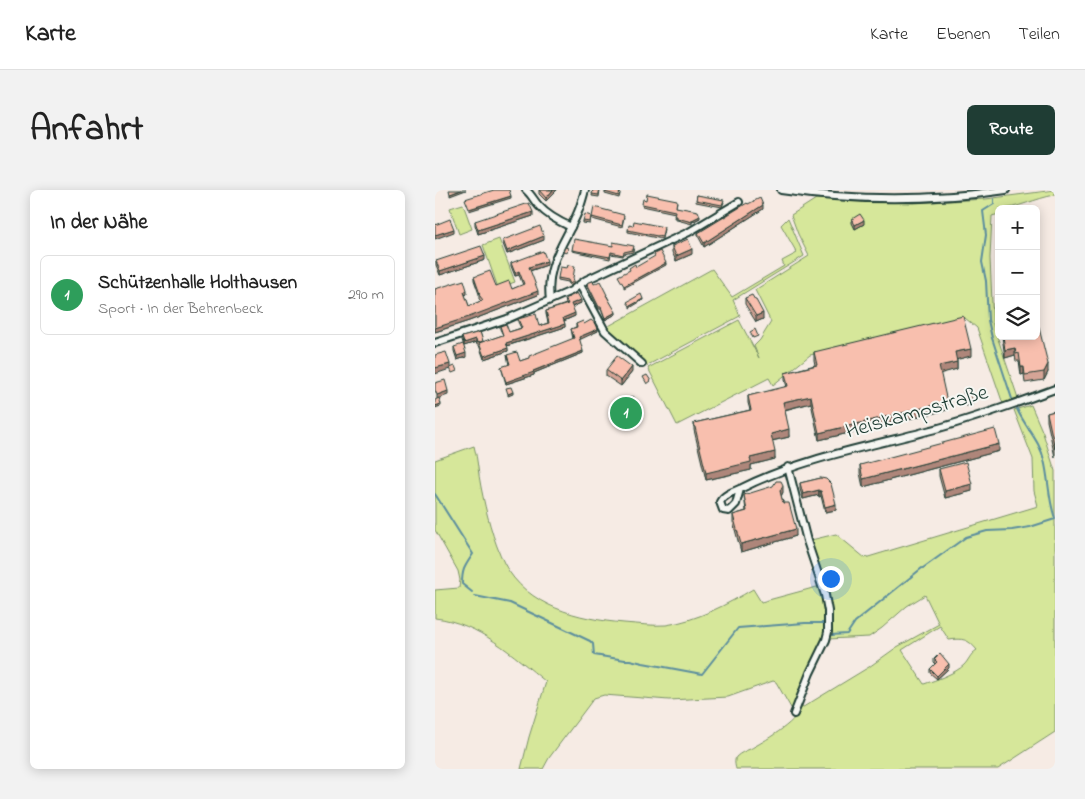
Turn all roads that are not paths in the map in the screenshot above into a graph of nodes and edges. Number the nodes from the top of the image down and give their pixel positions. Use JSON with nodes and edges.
{"nodes":[{"id":1,"x":526,"y":190,"type":"edge"},
{"id":2,"x":585,"y":190,"type":"edge"},
{"id":3,"x":781,"y":190,"type":"edge"},
{"id":4,"x":1006,"y":190,"type":"edge"},
{"id":5,"x":739,"y":202,"type":"dead end"},
{"id":6,"x":571,"y":227,"type":"junction"},
{"id":7,"x":580,"y":285,"type":"junction"},
{"id":8,"x":550,"y":300,"type":"junction"},
{"id":9,"x":435,"y":343,"type":"edge"},
{"id":10,"x":642,"y":364,"type":"dead end"},
{"id":11,"x":1055,"y":389,"type":"edge"},
{"id":12,"x":788,"y":467,"type":"junction"},
{"id":13,"x":740,"y":488,"type":"dead end"},
{"id":14,"x":793,"y":714,"type":"dead end"}],
"edges":[{"from":1,"to":6,"type":"street"},
{"from":2,"to":6,"type":"street"},
{"from":3,"to":4,"type":"street"},
{"from":5,"to":7,"type":"street"},
{"from":6,"to":8,"type":"street"},
{"from":7,"to":8,"type":"street"},
{"from":7,"to":10,"type":"street"},
{"from":8,"to":9,"type":"street"},
{"from":11,"to":12,"type":"street","name":"Heiskampstraße"},
{"from":12,"to":13,"type":"street","name":"Heiskampstraße"},
{"from":12,"to":14,"type":"street"}]}
